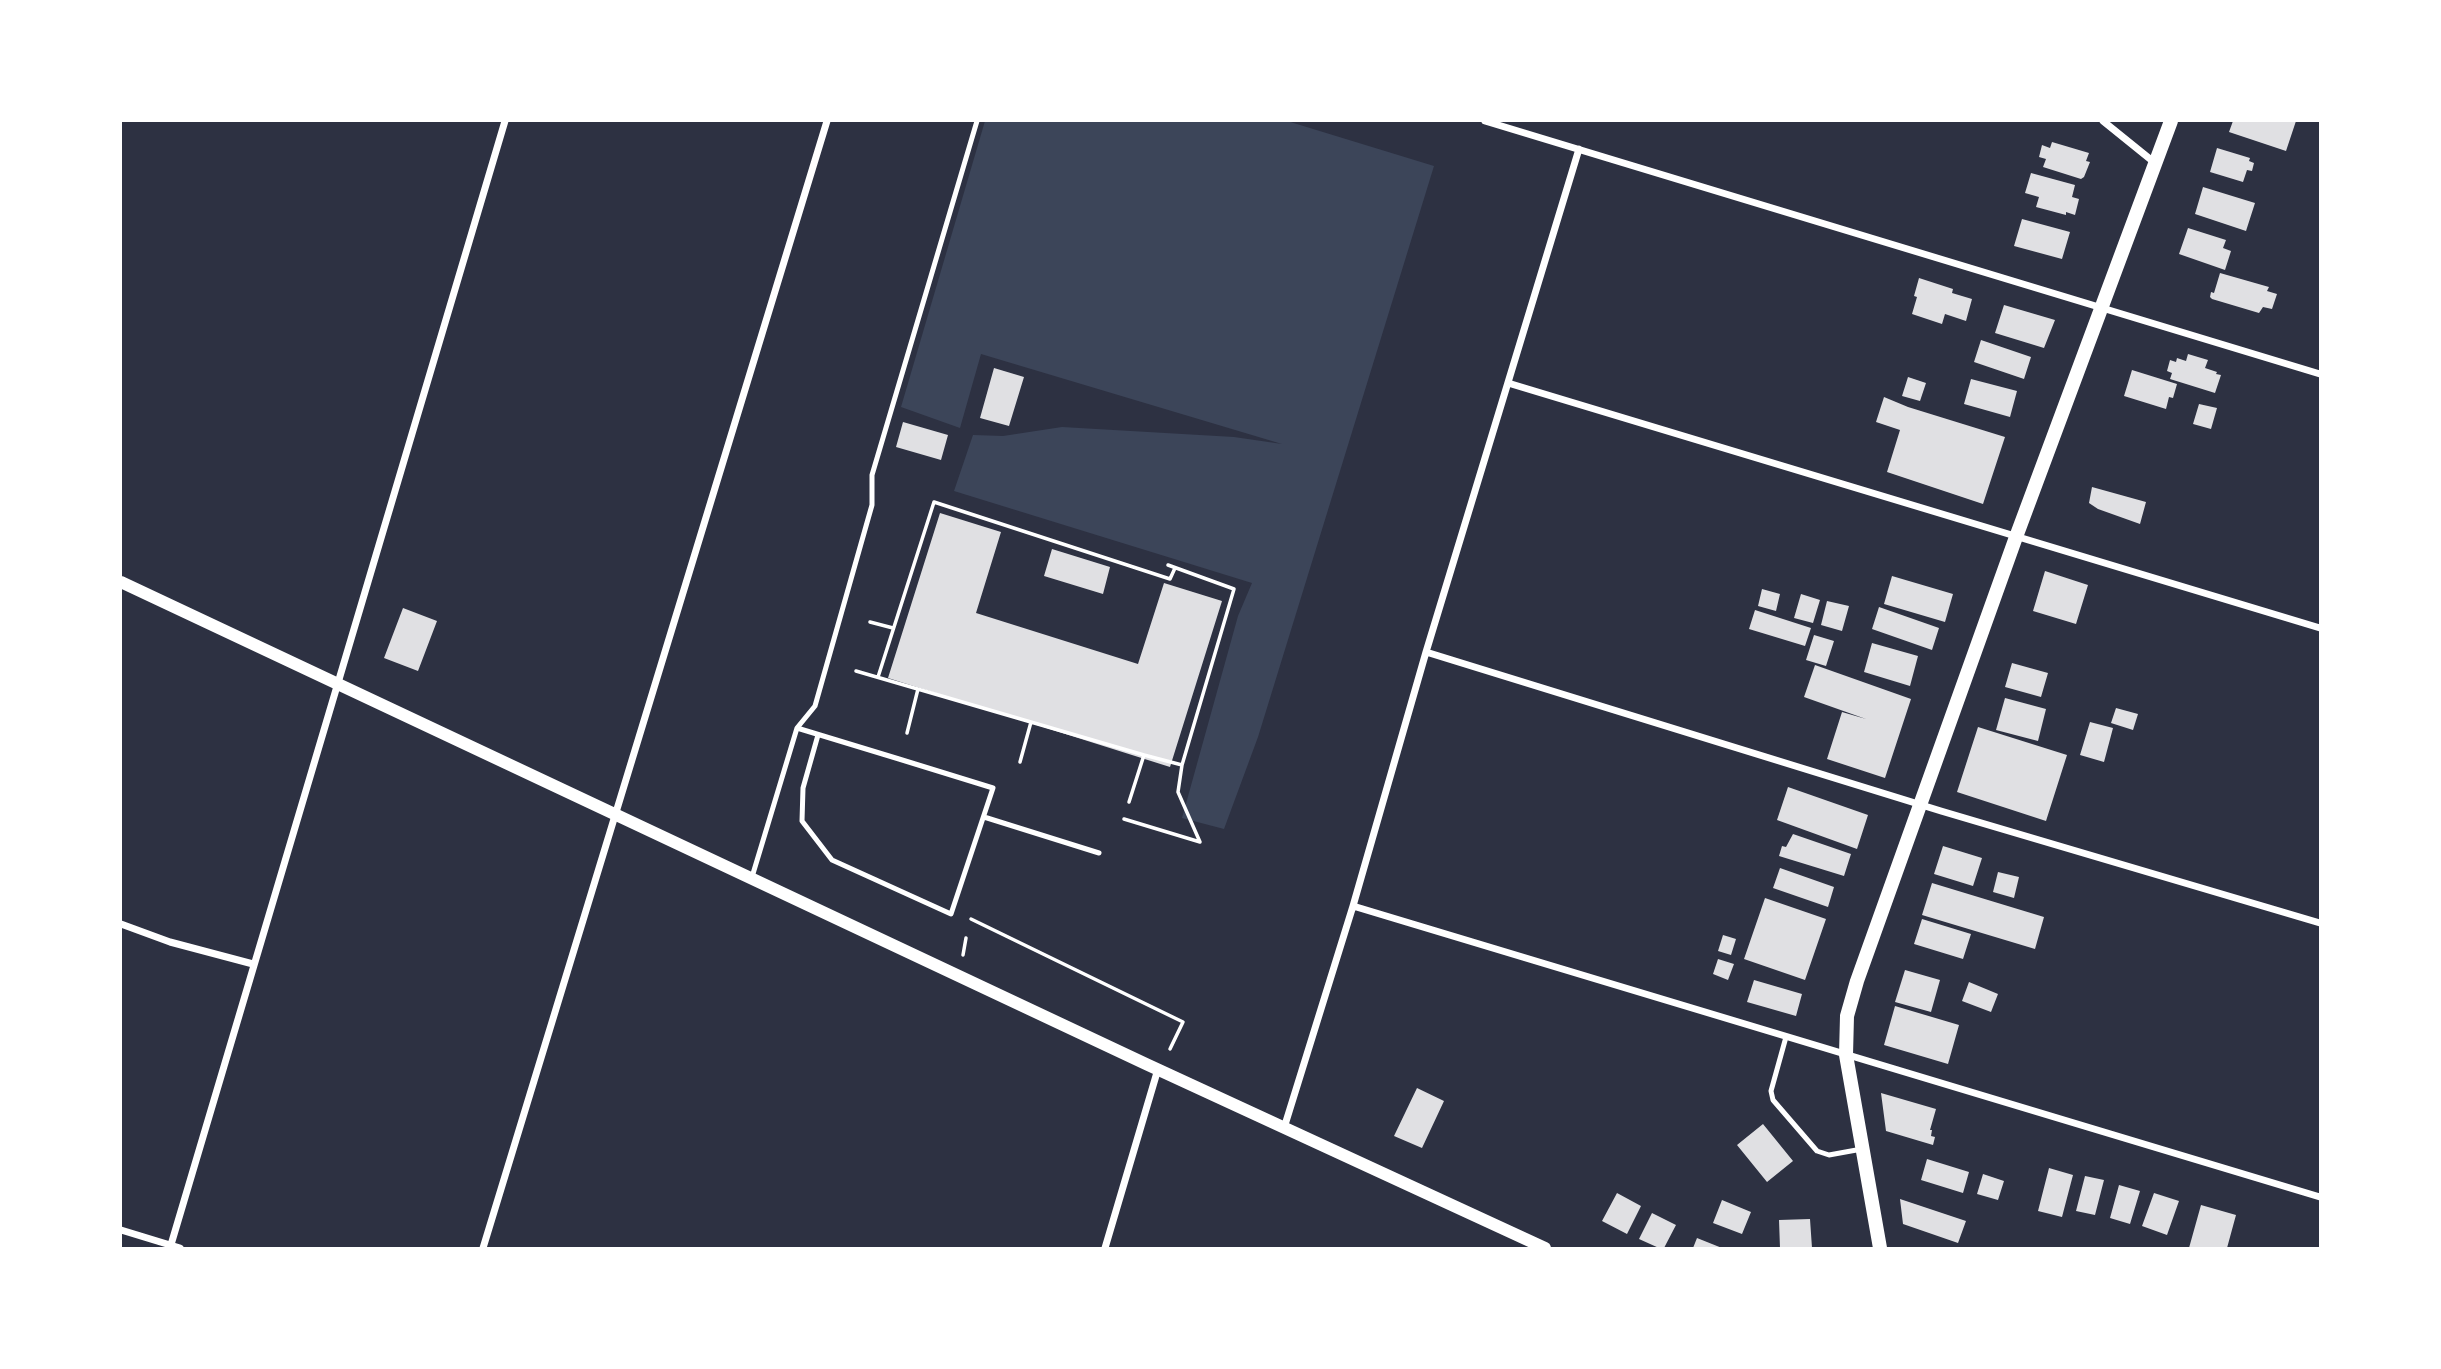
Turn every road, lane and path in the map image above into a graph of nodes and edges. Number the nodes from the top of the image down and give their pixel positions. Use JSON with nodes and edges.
{"nodes":[{"id":1,"x":505,"y":121,"type":"edge"},
{"id":2,"x":827,"y":121,"type":"edge"},
{"id":3,"x":977,"y":121,"type":"edge"},
{"id":4,"x":1485,"y":121,"type":"edge"},
{"id":5,"x":2103,"y":121,"type":"edge"},
{"id":6,"x":2171,"y":121,"type":"edge"},
{"id":7,"x":1579,"y":149,"type":"junction"},
{"id":8,"x":2155,"y":163,"type":"junction"},
{"id":9,"x":2101,"y":309,"type":"junction"},
{"id":10,"x":2320,"y":374,"type":"edge"},
{"id":11,"x":1508,"y":383,"type":"junction"},
{"id":12,"x":2016,"y":537,"type":"junction"},
{"id":13,"x":1168,"y":565,"type":"dead end"},
{"id":14,"x":1175,"y":568,"type":"junction"},
{"id":15,"x":121,"y":582,"type":"edge"},
{"id":16,"x":870,"y":622,"type":"dead end"},
{"id":17,"x":893,"y":628,"type":"junction"},
{"id":18,"x":2320,"y":628,"type":"edge"},
{"id":19,"x":1426,"y":652,"type":"junction"},
{"id":20,"x":856,"y":671,"type":"dead end"},
{"id":21,"x":878,"y":677,"type":"junction"},
{"id":22,"x":337,"y":683,"type":"junction"},
{"id":23,"x":918,"y":689,"type":"junction"},
{"id":24,"x":1031,"y":722,"type":"junction"},
{"id":25,"x":797,"y":728,"type":"junction"},
{"id":26,"x":907,"y":733,"type":"dead end"},
{"id":27,"x":818,"y":734,"type":"junction"},
{"id":28,"x":1144,"y":755,"type":"junction"},
{"id":29,"x":1020,"y":762,"type":"dead end"},
{"id":30,"x":1182,"y":765,"type":"junction"},
{"id":31,"x":1129,"y":802,"type":"dead end"},
{"id":32,"x":1920,"y":805,"type":"junction"},
{"id":33,"x":616,"y":813,"type":"junction"},
{"id":34,"x":984,"y":817,"type":"junction"},
{"id":35,"x":1124,"y":820,"type":"dead end"},
{"id":36,"x":1099,"y":853,"type":"dead end"},
{"id":37,"x":752,"y":877,"type":"junction"},
{"id":38,"x":1353,"y":906,"type":"junction"},
{"id":39,"x":971,"y":919,"type":"dead end"},
{"id":40,"x":2320,"y":923,"type":"edge"},
{"id":41,"x":121,"y":924,"type":"edge"},
{"id":42,"x":966,"y":938,"type":"dead end"},
{"id":43,"x":963,"y":956,"type":"dead end"},
{"id":44,"x":253,"y":964,"type":"junction"},
{"id":45,"x":1786,"y":1037,"type":"junction"},
{"id":46,"x":1170,"y":1049,"type":"dead end"},
{"id":47,"x":1846,"y":1055,"type":"junction"},
{"id":48,"x":1158,"y":1069,"type":"junction"},
{"id":49,"x":1284,"y":1128,"type":"junction"},
{"id":50,"x":1862,"y":1149,"type":"junction"},
{"id":51,"x":2320,"y":1197,"type":"edge"},
{"id":52,"x":121,"y":1230,"type":"edge"},
{"id":53,"x":170,"y":1247,"type":"edge"},
{"id":54,"x":180,"y":1248,"type":"edge"},
{"id":55,"x":483,"y":1248,"type":"edge"},
{"id":56,"x":1105,"y":1248,"type":"edge"},
{"id":57,"x":1545,"y":1248,"type":"edge"},
{"id":58,"x":1880,"y":1248,"type":"edge"}],
"edges":[{"from":1,"to":22,"type":"street"},
{"from":2,"to":33,"type":"street"},
{"from":3,"to":25,"type":"lane"},
{"from":4,"to":7,"type":"street"},
{"from":5,"to":8,"type":"street"},
{"from":6,"to":8,"type":"main road"},
{"from":7,"to":9,"type":"street"},
{"from":7,"to":11,"type":"street"},
{"from":8,"to":9,"type":"main road"},
{"from":9,"to":10,"type":"street"},
{"from":9,"to":12,"type":"main road"},
{"from":11,"to":12,"type":"street"},
{"from":11,"to":19,"type":"street"},
{"from":12,"to":18,"type":"street"},
{"from":12,"to":32,"type":"main road"},
{"from":13,"to":14,"type":"path"},
{"from":14,"to":17,"type":"path"},
{"from":14,"to":30,"type":"path"},
{"from":15,"to":22,"type":"street"},
{"from":16,"to":17,"type":"path"},
{"from":17,"to":21,"type":"path"},
{"from":19,"to":32,"type":"street"},
{"from":19,"to":38,"type":"street"},
{"from":20,"to":21,"type":"path"},
{"from":21,"to":23,"type":"path"},
{"from":22,"to":33,"type":"street"},
{"from":22,"to":44,"type":"street"},
{"from":23,"to":24,"type":"path"},
{"from":23,"to":26,"type":"path"},
{"from":24,"to":28,"type":"path"},
{"from":24,"to":29,"type":"path"},
{"from":25,"to":27,"type":"lane"},
{"from":25,"to":37,"type":"lane"},
{"from":27,"to":34,"type":"lane"},
{"from":27,"to":34,"type":"lane"},
{"from":28,"to":30,"type":"path"},
{"from":28,"to":31,"type":"path"},
{"from":30,"to":35,"type":"path"},
{"from":32,"to":40,"type":"street"},
{"from":32,"to":47,"type":"main road"},
{"from":33,"to":37,"type":"street"},
{"from":33,"to":55,"type":"street"},
{"from":34,"to":36,"type":"lane"},
{"from":37,"to":48,"type":"street"},
{"from":38,"to":45,"type":"street"},
{"from":38,"to":49,"type":"street"},
{"from":39,"to":46,"type":"path"},
{"from":41,"to":44,"type":"street"},
{"from":42,"to":43,"type":"path"},
{"from":44,"to":53,"type":"street"},
{"from":45,"to":47,"type":"street"},
{"from":45,"to":50,"type":"lane"},
{"from":47,"to":50,"type":"main road"},
{"from":47,"to":51,"type":"street"},
{"from":48,"to":49,"type":"street"},
{"from":48,"to":56,"type":"street"},
{"from":49,"to":57,"type":"street"},
{"from":50,"to":58,"type":"main road"},
{"from":52,"to":53,"type":"street"},
{"from":53,"to":54,"type":"street"}]}
